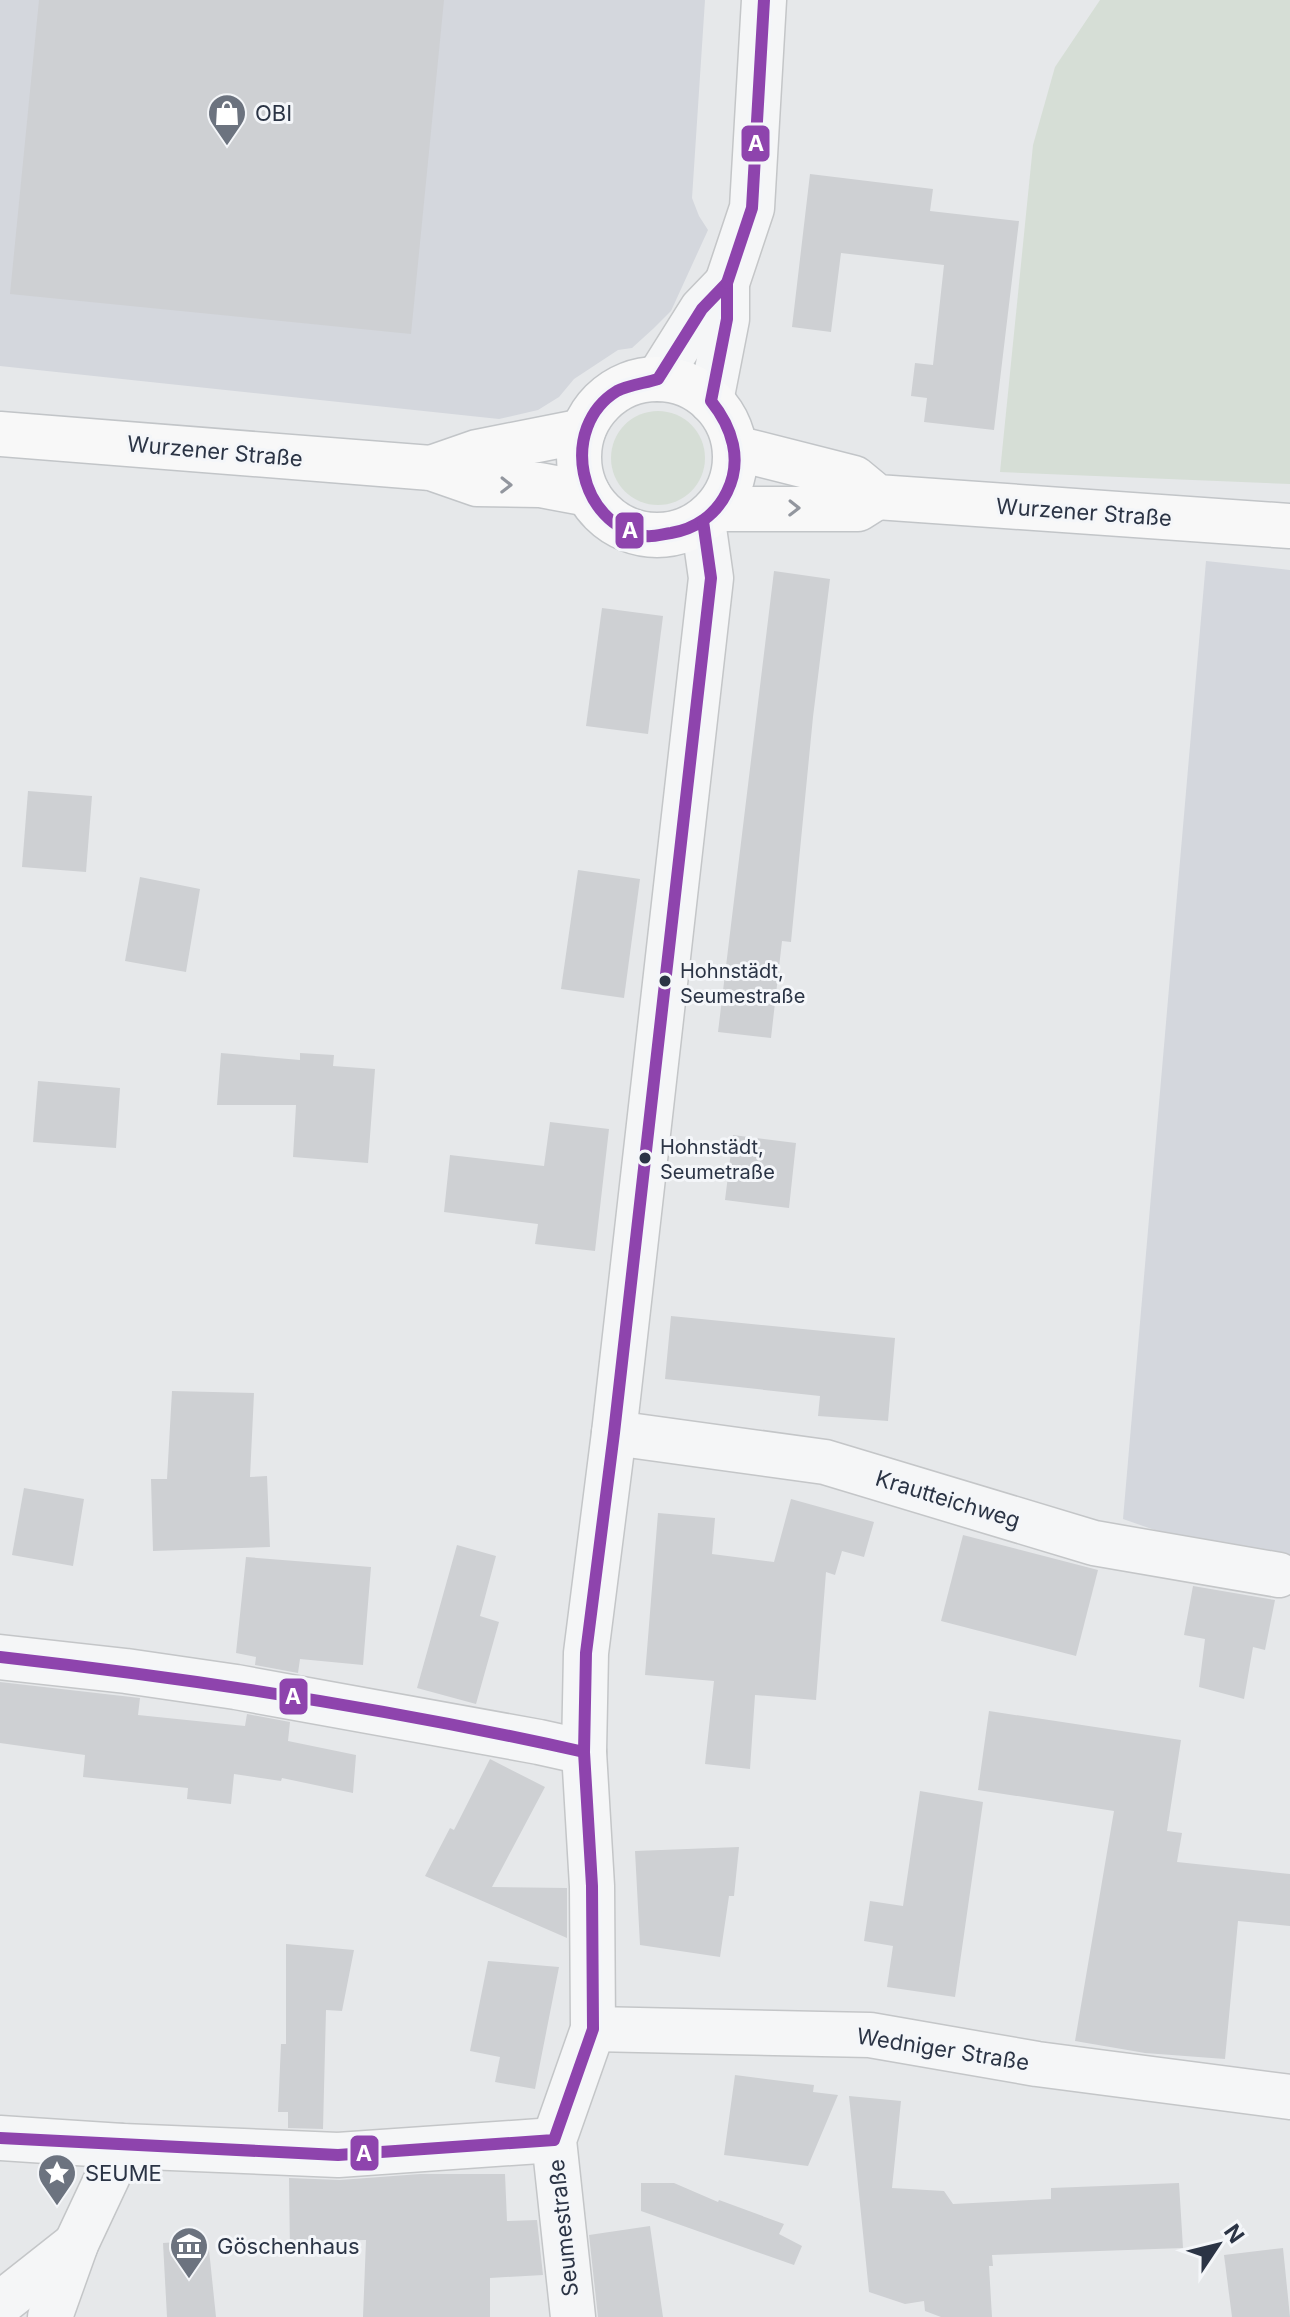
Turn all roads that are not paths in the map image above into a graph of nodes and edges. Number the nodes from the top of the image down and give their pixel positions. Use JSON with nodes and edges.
{"nodes":[{"id":1,"x":764,"y":0,"type":"edge"},
{"id":2,"x":727,"y":283,"type":"junction"},
{"id":3,"x":658,"y":379,"type":"junction"},
{"id":4,"x":711,"y":401,"type":"junction"},
{"id":5,"x":583,"y":431,"type":"junction"},
{"id":6,"x":0,"y":434,"type":"edge"},
{"id":7,"x":735,"y":448,"type":"junction"},
{"id":8,"x":431,"y":468,"type":"junction"},
{"id":9,"x":588,"y":494,"type":"junction"},
{"id":10,"x":877,"y":497,"type":"junction"},
{"id":11,"x":710,"y":515,"type":"junction"},
{"id":12,"x":1290,"y":526,"type":"edge"},
{"id":13,"x":614,"y":1433,"type":"junction"},
{"id":14,"x":1279,"y":1575,"type":"dead end"},
{"id":15,"x":0,"y":1657,"type":"edge"},
{"id":16,"x":584,"y":1752,"type":"junction"},
{"id":17,"x":593,"y":2029,"type":"junction"},
{"id":18,"x":1290,"y":2097,"type":"edge"},
{"id":19,"x":0,"y":2138,"type":"edge"},
{"id":20,"x":554,"y":2140,"type":"junction"},
{"id":21,"x":122,"y":2146,"type":"junction"},
{"id":22,"x":76,"y":2244,"type":"junction"},
{"id":23,"x":0,"y":2304,"type":"edge"},
{"id":24,"x":50,"y":2317,"type":"edge"},
{"id":25,"x":573,"y":2317,"type":"edge"}],
"edges":[{"from":1,"to":2,"type":"street"},
{"from":2,"to":3,"type":"street"},
{"from":2,"to":4,"type":"street"},
{"from":3,"to":4,"type":"main road"},
{"from":3,"to":5,"type":"main road"},
{"from":4,"to":7,"type":"main road"},
{"from":5,"to":8,"type":"main road","name":"Wurzener Straße"},
{"from":5,"to":9,"type":"main road"},
{"from":6,"to":8,"type":"main road","name":"Wurzener Straße"},
{"from":7,"to":10,"type":"main road","name":"Wurzener Straße"},
{"from":7,"to":11,"type":"main road"},
{"from":8,"to":9,"type":"main road","name":"Wurzener Straße","one_way":true},
{"from":9,"to":11,"type":"main road","name":"Wurzener Straße"},
{"from":11,"to":10,"type":"main road","name":"Wurzener Straße","one_way":true},
{"from":10,"to":12,"type":"main road","name":"Wurzener Straße"},
{"from":11,"to":13,"type":"street","name":"Seumestraße"},
{"from":13,"to":14,"type":"street","name":"Krautteichweg"},
{"from":13,"to":16,"type":"street","name":"Seumestraße"},
{"from":15,"to":16,"type":"street"},
{"from":16,"to":17,"type":"street","name":"Seumestraße"},
{"from":17,"to":18,"type":"street","name":"Wedniger Straße"},
{"from":17,"to":20,"type":"street","name":"Seumestraße"},
{"from":19,"to":21,"type":"street"},
{"from":20,"to":21,"type":"street"},
{"from":20,"to":25,"type":"street","name":"Seumestraße"},
{"from":21,"to":22,"type":"street"},
{"from":22,"to":23,"type":"street"},
{"from":22,"to":24,"type":"street"}]}
